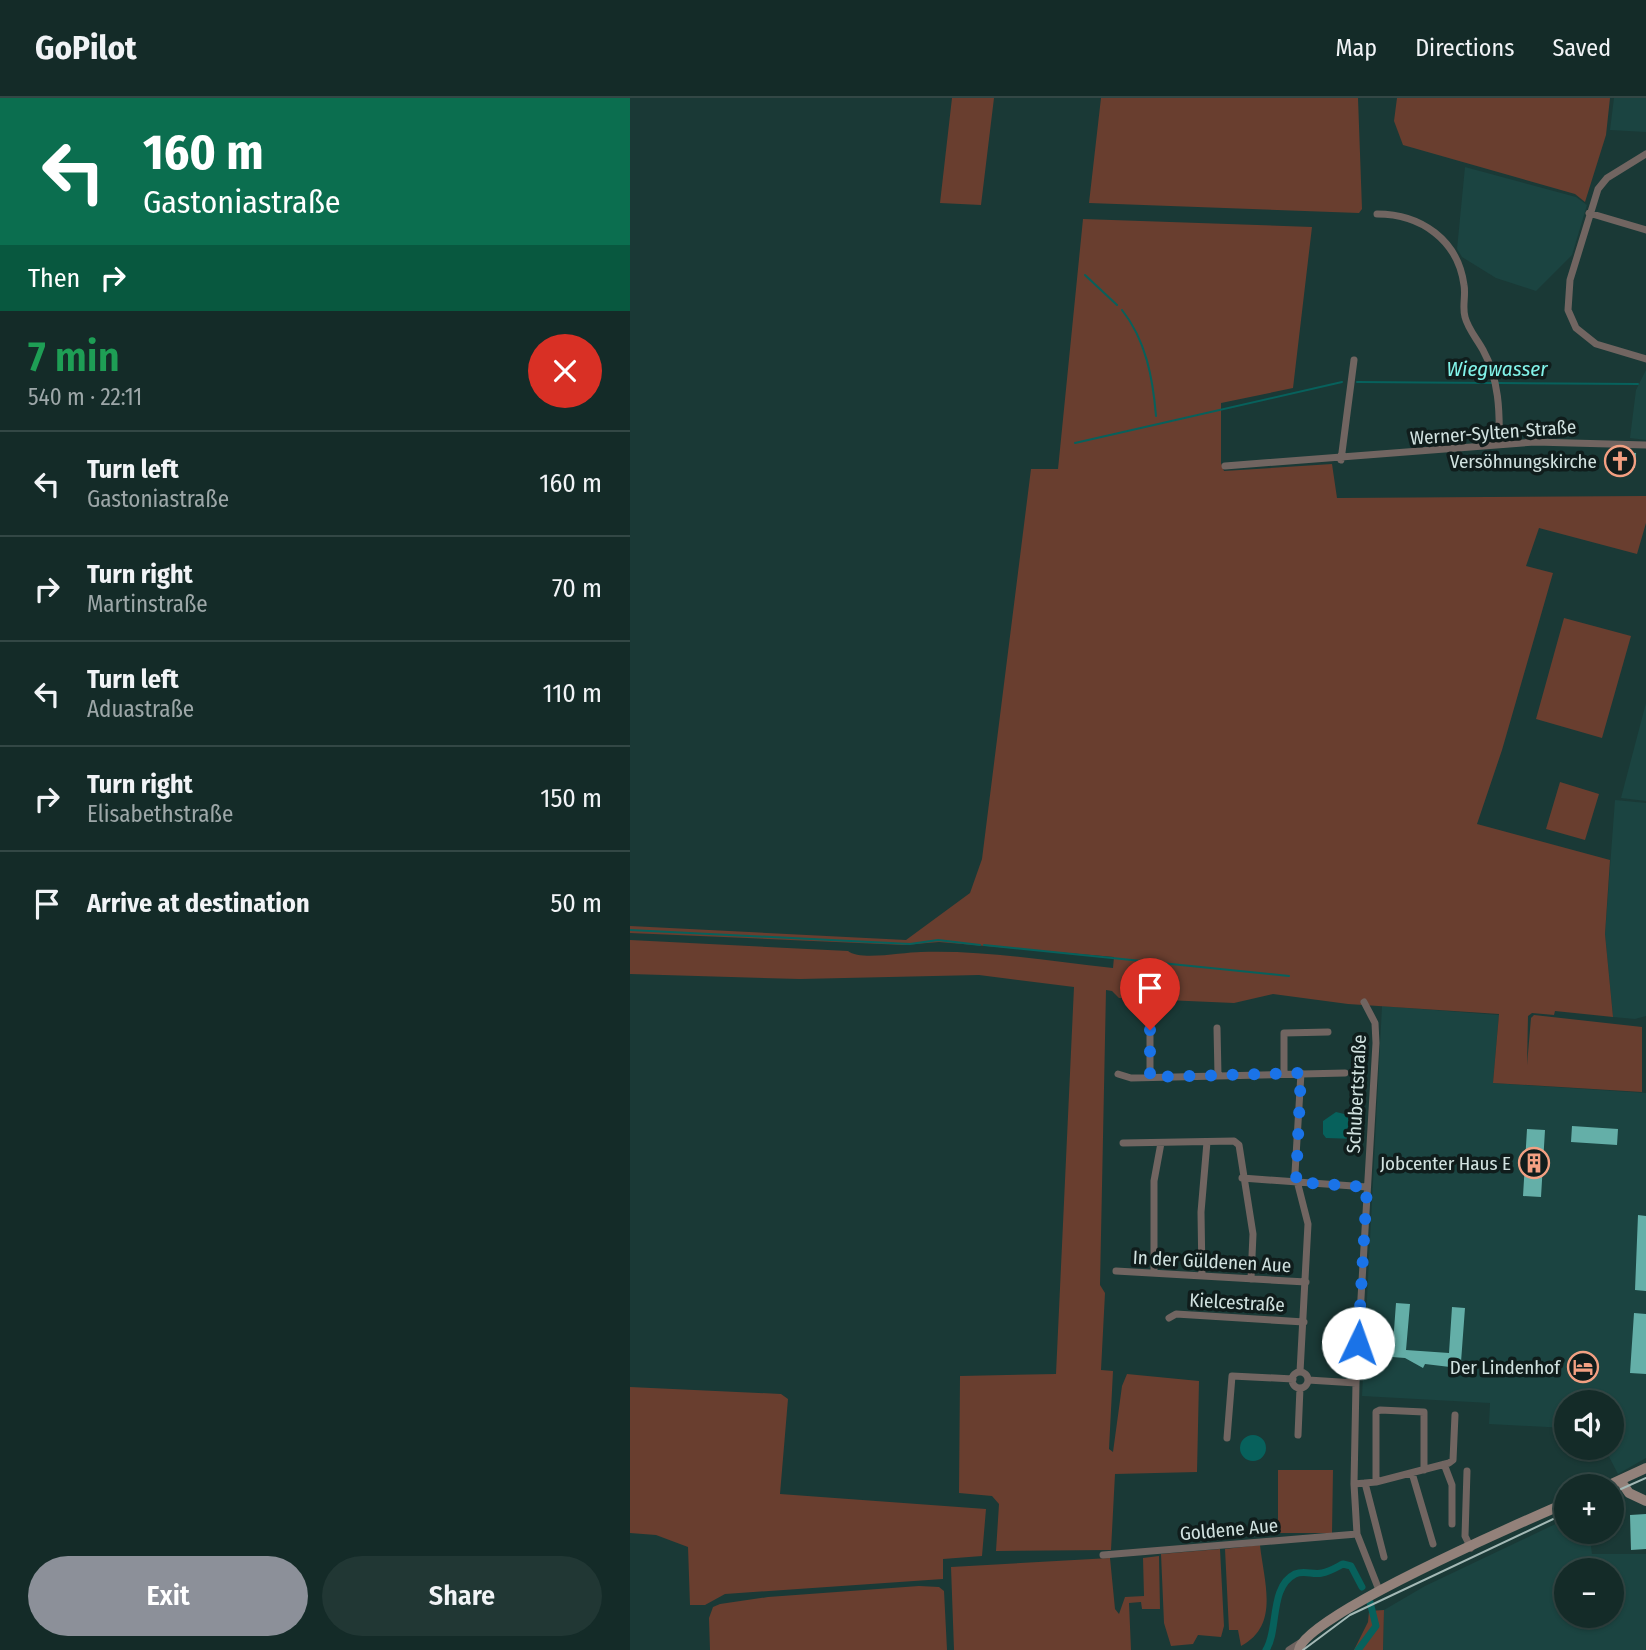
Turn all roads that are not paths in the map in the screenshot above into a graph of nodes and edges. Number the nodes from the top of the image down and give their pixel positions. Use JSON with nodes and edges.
{"nodes":[{"id":1,"x":1646,"y":154,"type":"edge"},
{"id":2,"x":1377,"y":214,"type":"dead end"},
{"id":3,"x":1589,"y":214,"type":"junction"},
{"id":4,"x":1646,"y":230,"type":"edge"},
{"id":5,"x":1646,"y":359,"type":"edge"},
{"id":6,"x":1353,"y":360,"type":"dead end"},
{"id":7,"x":1499,"y":444,"type":"junction"},
{"id":8,"x":1646,"y":444,"type":"edge"},
{"id":9,"x":1341,"y":460,"type":"junction"},
{"id":10,"x":1225,"y":467,"type":"dead end"},
{"id":11,"x":1364,"y":1002,"type":"dead end"},
{"id":12,"x":1217,"y":1028,"type":"dead end"},
{"id":13,"x":1150,"y":1030,"type":"dead end"},
{"id":14,"x":1328,"y":1032,"type":"dead end"},
{"id":15,"x":1301,"y":1073,"type":"junction"},
{"id":16,"x":1345,"y":1073,"type":"dead end"},
{"id":17,"x":1118,"y":1074,"type":"dead end"},
{"id":18,"x":1284,"y":1074,"type":"junction"},
{"id":19,"x":1218,"y":1075,"type":"junction"},
{"id":20,"x":1150,"y":1077,"type":"junction"},
{"id":21,"x":1207,"y":1142,"type":"junction"},
{"id":22,"x":1124,"y":1143,"type":"dead end"},
{"id":23,"x":1161,"y":1143,"type":"junction"},
{"id":24,"x":1242,"y":1178,"type":"junction"},
{"id":25,"x":1296,"y":1182,"type":"junction"},
{"id":26,"x":1367,"y":1187,"type":"junction"},
{"id":27,"x":1116,"y":1271,"type":"dead end"},
{"id":28,"x":1154,"y":1273,"type":"junction"},
{"id":29,"x":1202,"y":1276,"type":"junction"},
{"id":30,"x":1251,"y":1279,"type":"junction"},
{"id":31,"x":1306,"y":1282,"type":"junction"},
{"id":32,"x":1169,"y":1318,"type":"dead end"},
{"id":33,"x":1304,"y":1322,"type":"junction"},
{"id":34,"x":1300,"y":1372,"type":"junction"},
{"id":35,"x":1293,"y":1379,"type":"junction"},
{"id":36,"x":1308,"y":1380,"type":"junction"},
{"id":37,"x":1356,"y":1382,"type":"junction"},
{"id":38,"x":1300,"y":1388,"type":"junction"},
{"id":39,"x":1455,"y":1415,"type":"dead end"},
{"id":40,"x":1298,"y":1435,"type":"dead end"},
{"id":41,"x":1227,"y":1438,"type":"dead end"},
{"id":42,"x":1444,"y":1464,"type":"junction"},
{"id":43,"x":1646,"y":1468,"type":"edge"},
{"id":44,"x":1424,"y":1470,"type":"junction"},
{"id":45,"x":1467,"y":1471,"type":"dead end"},
{"id":46,"x":1412,"y":1473,"type":"junction"},
{"id":47,"x":1624,"y":1477,"type":"edge"},
{"id":48,"x":1376,"y":1482,"type":"junction"},
{"id":49,"x":1364,"y":1483,"type":"junction"},
{"id":50,"x":1354,"y":1484,"type":"junction"},
{"id":51,"x":1624,"y":1485,"type":"edge"},
{"id":52,"x":1646,"y":1502,"type":"edge"},
{"id":53,"x":1554,"y":1509,"type":"edge"},
{"id":54,"x":1452,"y":1524,"type":"dead end"},
{"id":55,"x":1357,"y":1534,"type":"junction"},
{"id":56,"x":1433,"y":1544,"type":"dead end"},
{"id":57,"x":1471,"y":1548,"type":"junction"},
{"id":58,"x":1103,"y":1555,"type":"dead end"},
{"id":59,"x":1384,"y":1557,"type":"dead end"},
{"id":60,"x":1379,"y":1590,"type":"junction"},
{"id":61,"x":1300,"y":1646,"type":"edge"},
{"id":62,"x":1289,"y":1650,"type":"edge"}],
"edges":[{"from":1,"to":3,"type":"street"},
{"from":2,"to":7,"type":"street"},
{"from":3,"to":4,"type":"street"},
{"from":3,"to":5,"type":"street"},
{"from":6,"to":9,"type":"street"},
{"from":7,"to":8,"type":"street","name":"Werner-Sylten-Straße"},
{"from":7,"to":9,"type":"street","name":"Werner-Sylten-Straße"},
{"from":9,"to":10,"type":"street","name":"Werner-Sylten-Straße"},
{"from":11,"to":26,"type":"street","name":"Schubertstraße"},
{"from":12,"to":19,"type":"street"},
{"from":13,"to":20,"type":"street"},
{"from":14,"to":18,"type":"street"},
{"from":15,"to":16,"type":"street"},
{"from":15,"to":18,"type":"street"},
{"from":15,"to":25,"type":"street"},
{"from":17,"to":20,"type":"street"},
{"from":18,"to":19,"type":"street"},
{"from":19,"to":20,"type":"street"},
{"from":21,"to":23,"type":"street"},
{"from":21,"to":24,"type":"street"},
{"from":21,"to":29,"type":"street"},
{"from":22,"to":23,"type":"street"},
{"from":23,"to":28,"type":"street"},
{"from":24,"to":25,"type":"street"},
{"from":24,"to":30,"type":"street"},
{"from":25,"to":26,"type":"street"},
{"from":25,"to":31,"type":"street"},
{"from":26,"to":37,"type":"street","name":"Schubertstraße"},
{"from":27,"to":28,"type":"street","name":"In der Güldenen Aue"},
{"from":28,"to":29,"type":"street","name":"In der Güldenen Aue"},
{"from":29,"to":30,"type":"street","name":"In der Güldenen Aue"},
{"from":30,"to":31,"type":"street","name":"In der Güldenen Aue"},
{"from":31,"to":33,"type":"street"},
{"from":32,"to":33,"type":"street","name":"Kielcestraße"},
{"from":33,"to":34,"type":"street"},
{"from":34,"to":35,"type":"street"},
{"from":34,"to":36,"type":"street"},
{"from":35,"to":38,"type":"street"},
{"from":35,"to":41,"type":"street"},
{"from":36,"to":37,"type":"street"},
{"from":36,"to":38,"type":"street"},
{"from":37,"to":50,"type":"street","name":"Schubertstraße"},
{"from":38,"to":40,"type":"street"},
{"from":39,"to":42,"type":"street"},
{"from":42,"to":44,"type":"street"},
{"from":42,"to":54,"type":"street"},
{"from":43,"to":47,"type":"main road"},
{"from":44,"to":46,"type":"street"},
{"from":44,"to":48,"type":"street"},
{"from":45,"to":57,"type":"street"},
{"from":46,"to":48,"type":"street"},
{"from":46,"to":56,"type":"street"},
{"from":48,"to":49,"type":"street"},
{"from":49,"to":50,"type":"street"},
{"from":49,"to":59,"type":"street"},
{"from":50,"to":55,"type":"street","name":"Schubertstraße"},
{"from":51,"to":52,"type":"main road"},
{"from":53,"to":57,"type":"main road"},
{"from":55,"to":58,"type":"street","name":"Goldene Aue"},
{"from":55,"to":60,"type":"street","name":"Schubertstraße"},
{"from":57,"to":60,"type":"main road"},
{"from":60,"to":61,"type":"main road"},
{"from":61,"to":62,"type":"street"}]}
